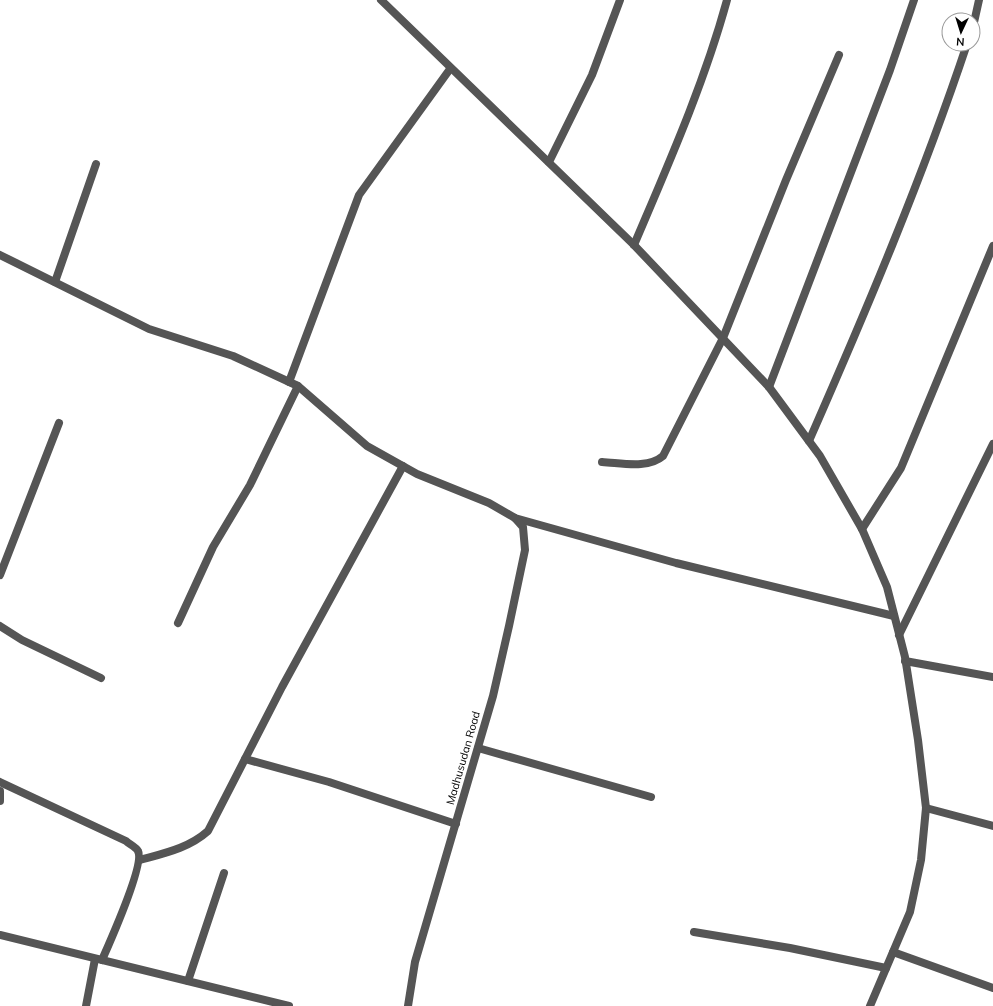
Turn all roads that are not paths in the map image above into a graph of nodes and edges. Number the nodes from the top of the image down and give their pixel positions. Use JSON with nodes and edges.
{"nodes":[{"id":1,"x":381,"y":0,"type":"edge"},
{"id":2,"x":620,"y":0,"type":"edge"},
{"id":3,"x":727,"y":0,"type":"edge"},
{"id":4,"x":914,"y":0,"type":"edge"},
{"id":5,"x":979,"y":0,"type":"edge"},
{"id":6,"x":976,"y":12,"type":"edge"},
{"id":7,"x":964,"y":52,"type":"edge"},
{"id":8,"x":839,"y":55,"type":"dead end"},
{"id":9,"x":450,"y":69,"type":"junction"},
{"id":10,"x":549,"y":162,"type":"junction"},
{"id":11,"x":96,"y":164,"type":"dead end"},
{"id":12,"x":634,"y":245,"type":"junction"},
{"id":13,"x":993,"y":246,"type":"edge"},
{"id":14,"x":0,"y":255,"type":"edge"},
{"id":15,"x":55,"y":282,"type":"junction"},
{"id":16,"x":723,"y":338,"type":"junction"},
{"id":17,"x":289,"y":382,"type":"junction"},
{"id":18,"x":298,"y":386,"type":"junction"},
{"id":19,"x":769,"y":387,"type":"junction"},
{"id":20,"x":59,"y":423,"type":"dead end"},
{"id":21,"x":809,"y":441,"type":"junction"},
{"id":22,"x":993,"y":444,"type":"edge"},
{"id":23,"x":602,"y":462,"type":"dead end"},
{"id":24,"x":403,"y":466,"type":"junction"},
{"id":25,"x":514,"y":518,"type":"junction"},
{"id":26,"x":862,"y":529,"type":"junction"},
{"id":27,"x":0,"y":575,"type":"edge"},
{"id":28,"x":894,"y":616,"type":"junction"},
{"id":29,"x":178,"y":623,"type":"dead end"},
{"id":30,"x":0,"y":626,"type":"edge"},
{"id":31,"x":899,"y":636,"type":"junction"},
{"id":32,"x":905,"y":661,"type":"junction"},
{"id":33,"x":993,"y":677,"type":"edge"},
{"id":34,"x":101,"y":678,"type":"dead end"},
{"id":35,"x":478,"y":748,"type":"junction"},
{"id":36,"x":245,"y":759,"type":"junction"},
{"id":37,"x":0,"y":782,"type":"edge"},
{"id":38,"x":0,"y":792,"type":"edge"},
{"id":39,"x":651,"y":797,"type":"dead end"},
{"id":40,"x":0,"y":801,"type":"edge"},
{"id":41,"x":926,"y":808,"type":"junction"},
{"id":42,"x":456,"y":824,"type":"junction"},
{"id":43,"x":993,"y":826,"type":"edge"},
{"id":44,"x":140,"y":860,"type":"junction"},
{"id":45,"x":224,"y":873,"type":"dead end"},
{"id":46,"x":694,"y":932,"type":"dead end"},
{"id":47,"x":0,"y":934,"type":"edge"},
{"id":48,"x":893,"y":952,"type":"junction"},
{"id":49,"x":99,"y":959,"type":"junction"},
{"id":50,"x":886,"y":968,"type":"junction"},
{"id":51,"x":188,"y":981,"type":"junction"},
{"id":52,"x":993,"y":988,"type":"edge"},
{"id":53,"x":86,"y":1006,"type":"edge"},
{"id":54,"x":289,"y":1006,"type":"edge"},
{"id":55,"x":408,"y":1006,"type":"edge"},
{"id":56,"x":870,"y":1006,"type":"edge"}],
"edges":[{"from":1,"to":9,"type":"street"},
{"from":2,"to":10,"type":"street"},
{"from":3,"to":12,"type":"street"},
{"from":4,"to":19,"type":"street"},
{"from":5,"to":6,"type":"street"},
{"from":7,"to":21,"type":"street"},
{"from":8,"to":16,"type":"street"},
{"from":9,"to":10,"type":"street"},
{"from":9,"to":17,"type":"street"},
{"from":10,"to":12,"type":"street"},
{"from":11,"to":15,"type":"street"},
{"from":12,"to":16,"type":"street"},
{"from":13,"to":26,"type":"street"},
{"from":14,"to":15,"type":"street"},
{"from":15,"to":17,"type":"street"},
{"from":16,"to":19,"type":"street"},
{"from":16,"to":23,"type":"street"},
{"from":17,"to":18,"type":"street"},
{"from":18,"to":24,"type":"street"},
{"from":18,"to":29,"type":"street"},
{"from":19,"to":21,"type":"street"},
{"from":20,"to":27,"type":"street"},
{"from":21,"to":26,"type":"street"},
{"from":22,"to":31,"type":"street"},
{"from":24,"to":25,"type":"street"},
{"from":24,"to":36,"type":"street"},
{"from":25,"to":28,"type":"street"},
{"from":25,"to":35,"type":"street","name":"Madhusudan Road"},
{"from":26,"to":28,"type":"street"},
{"from":28,"to":31,"type":"street"},
{"from":30,"to":34,"type":"street"},
{"from":31,"to":32,"type":"street"},
{"from":32,"to":33,"type":"street"},
{"from":32,"to":41,"type":"street"},
{"from":35,"to":39,"type":"street"},
{"from":35,"to":42,"type":"street","name":"Madhusudan Road"},
{"from":36,"to":42,"type":"street"},
{"from":36,"to":44,"type":"street"},
{"from":37,"to":44,"type":"street"},
{"from":38,"to":40,"type":"street"},
{"from":41,"to":43,"type":"street"},
{"from":41,"to":48,"type":"street"},
{"from":42,"to":55,"type":"street","name":"Madhusudan Road"},
{"from":44,"to":49,"type":"street"},
{"from":45,"to":51,"type":"street"},
{"from":46,"to":50,"type":"street"},
{"from":47,"to":49,"type":"street"},
{"from":48,"to":50,"type":"street"},
{"from":48,"to":52,"type":"street"},
{"from":49,"to":51,"type":"street"},
{"from":49,"to":53,"type":"street"},
{"from":50,"to":56,"type":"street"},
{"from":51,"to":54,"type":"street"}]}
